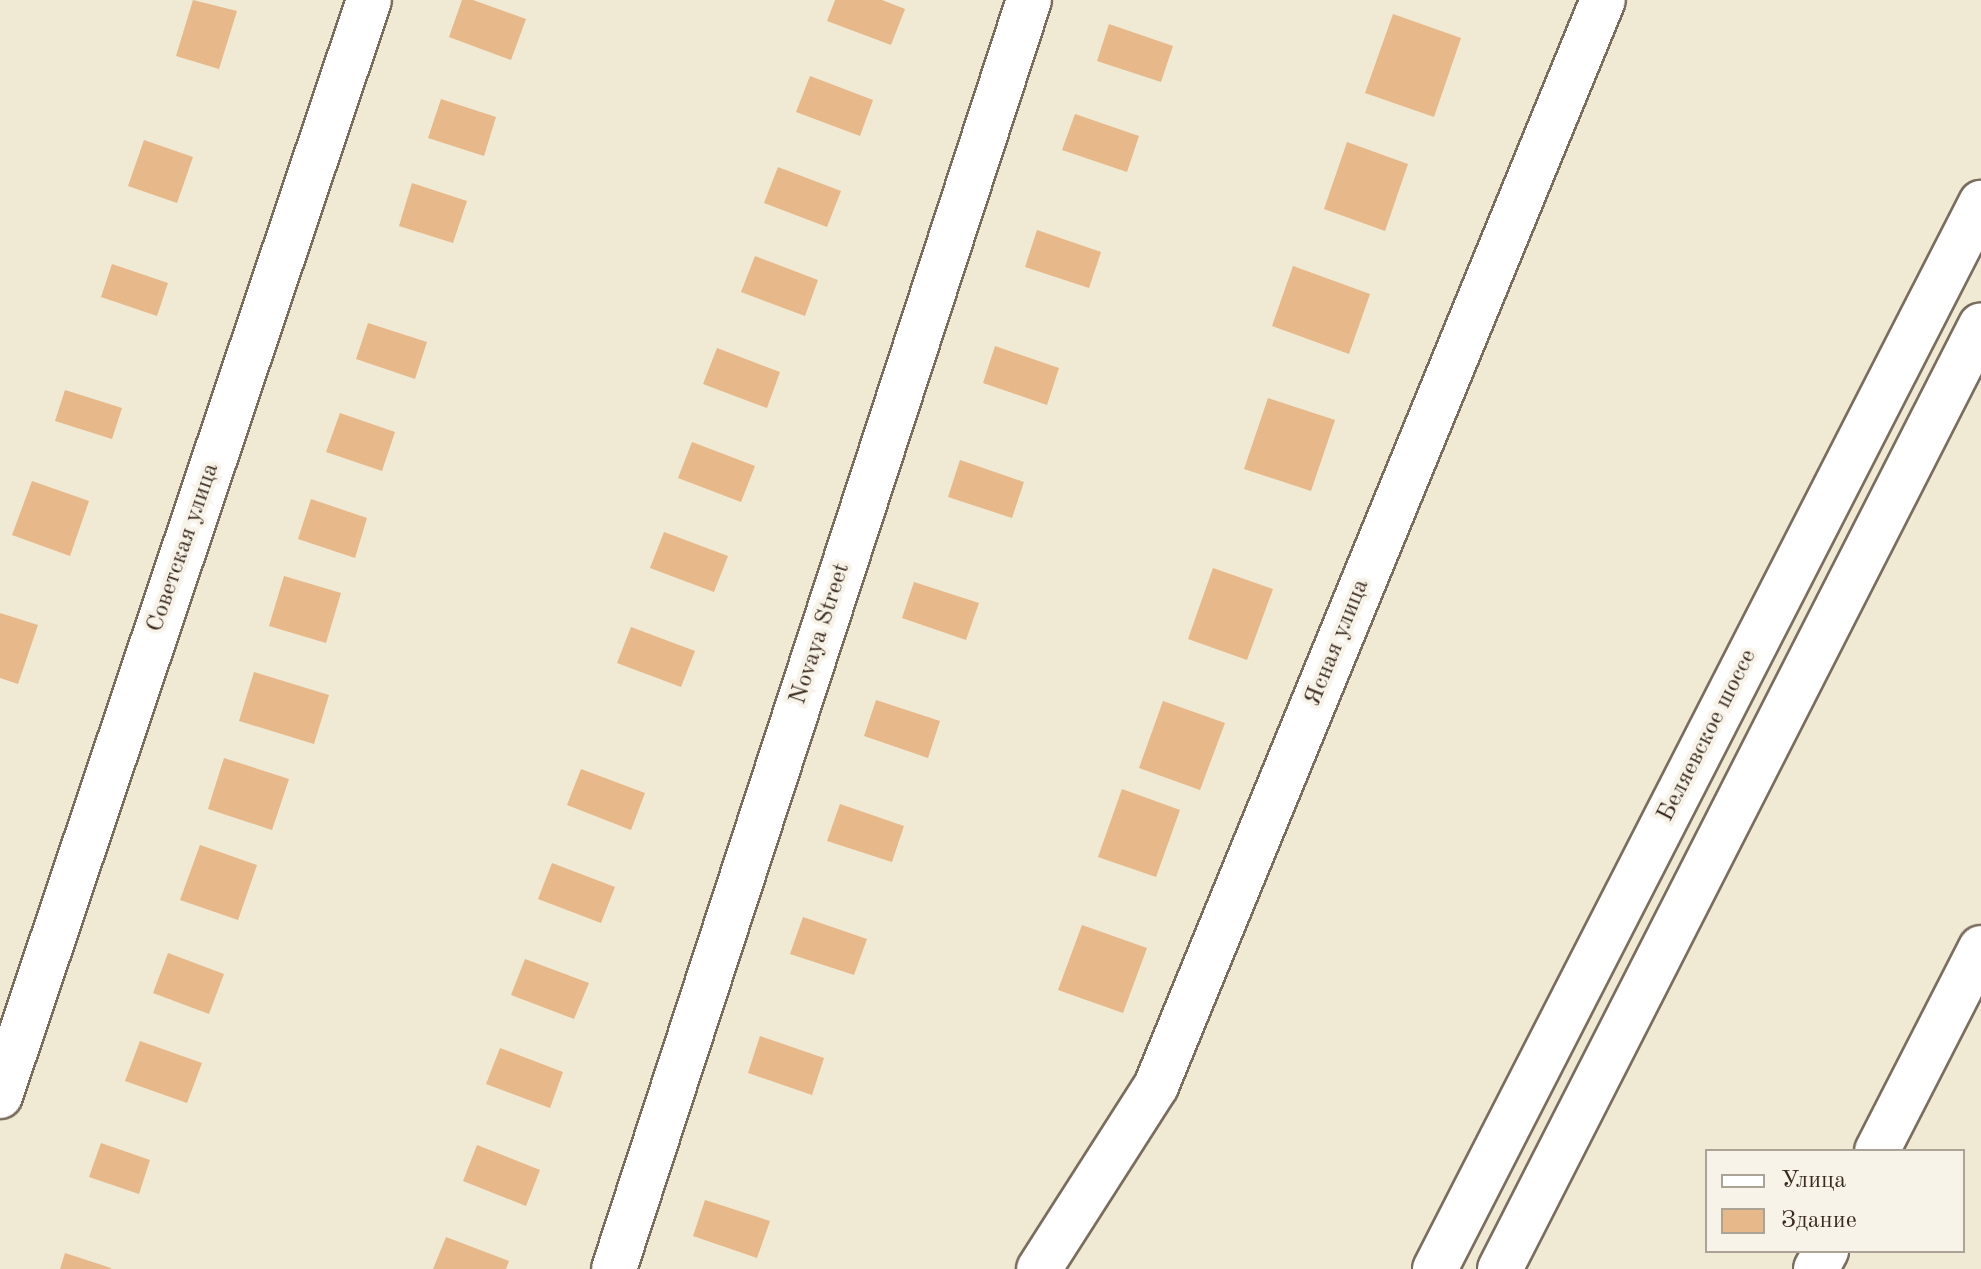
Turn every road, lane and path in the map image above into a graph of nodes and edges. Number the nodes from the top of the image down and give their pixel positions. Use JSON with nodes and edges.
{"nodes":[{"id":1,"x":369,"y":0,"type":"edge"},
{"id":2,"x":1029,"y":0,"type":"edge"},
{"id":3,"x":1603,"y":0,"type":"edge"},
{"id":4,"x":1981,"y":203,"type":"edge"},
{"id":5,"x":1981,"y":325,"type":"edge"},
{"id":6,"x":1981,"y":948,"type":"edge"},
{"id":7,"x":0,"y":1096,"type":"edge"},
{"id":8,"x":1878,"y":1149,"type":"edge"},
{"id":9,"x":614,"y":1269,"type":"edge"},
{"id":10,"x":1039,"y":1269,"type":"edge"},
{"id":11,"x":1435,"y":1269,"type":"edge"},
{"id":12,"x":1500,"y":1269,"type":"edge"}],
"edges":[{"from":1,"to":7,"type":"street","name":"Советская улица"},
{"from":2,"to":9,"type":"street","name":"Novaya Street"},
{"from":3,"to":10,"type":"street","name":"Ясная улица"},
{"from":4,"to":11,"type":"street","name":"Беляевское шоссе"},
{"from":5,"to":12,"type":"street"},
{"from":6,"to":8,"type":"street"}]}
